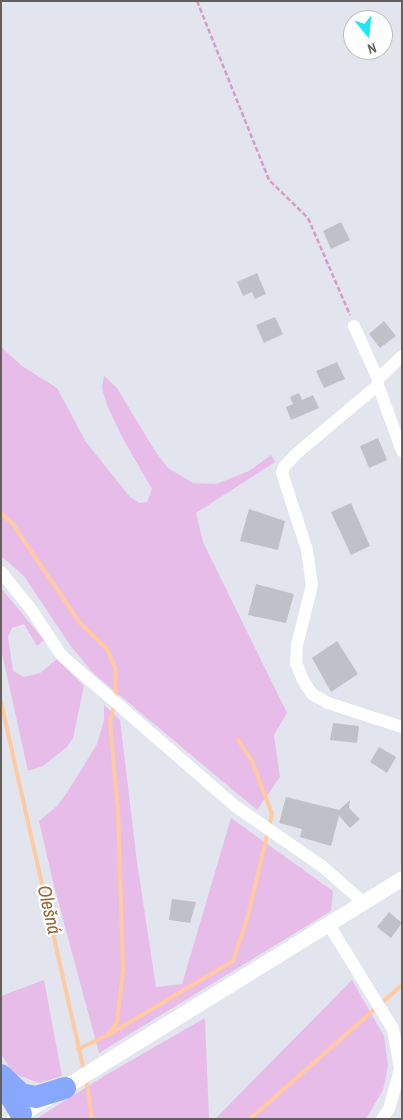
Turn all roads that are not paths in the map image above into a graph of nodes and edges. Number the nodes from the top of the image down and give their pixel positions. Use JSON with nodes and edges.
{"nodes":[{"id":1,"x":354,"y":326,"type":"road end"},
{"id":2,"x":402,"y":356,"type":"edge"},
{"id":3,"x":378,"y":382,"type":"junction"},
{"id":4,"x":402,"y":451,"type":"edge"},
{"id":5,"x":1,"y":572,"type":"edge"},
{"id":6,"x":402,"y":727,"type":"edge"},
{"id":7,"x":402,"y":879,"type":"edge"},
{"id":8,"x":364,"y":903,"type":"junction"},
{"id":9,"x":329,"y":926,"type":"junction"},
{"id":10,"x":398,"y":1024,"type":"edge"},
{"id":11,"x":1,"y":1074,"type":"edge"},
{"id":12,"x":1,"y":1080,"type":"edge"},
{"id":13,"x":65,"y":1088,"type":"junction"},
{"id":14,"x":17,"y":1116,"type":"edge"},
{"id":15,"x":382,"y":1119,"type":"edge"}],
"edges":[{"from":1,"to":3,"type":"street"},
{"from":2,"to":3,"type":"street"},
{"from":3,"to":4,"type":"street"},
{"from":3,"to":6,"type":"street"},
{"from":5,"to":8,"type":"street"},
{"from":7,"to":8,"type":"street"},
{"from":8,"to":9,"type":"street"},
{"from":9,"to":10,"type":"street"},
{"from":9,"to":13,"type":"street"},
{"from":10,"to":15,"type":"street"},
{"from":11,"to":13,"type":"highway"},
{"from":12,"to":14,"type":"highway"},
{"from":13,"to":14,"type":"street"}]}
